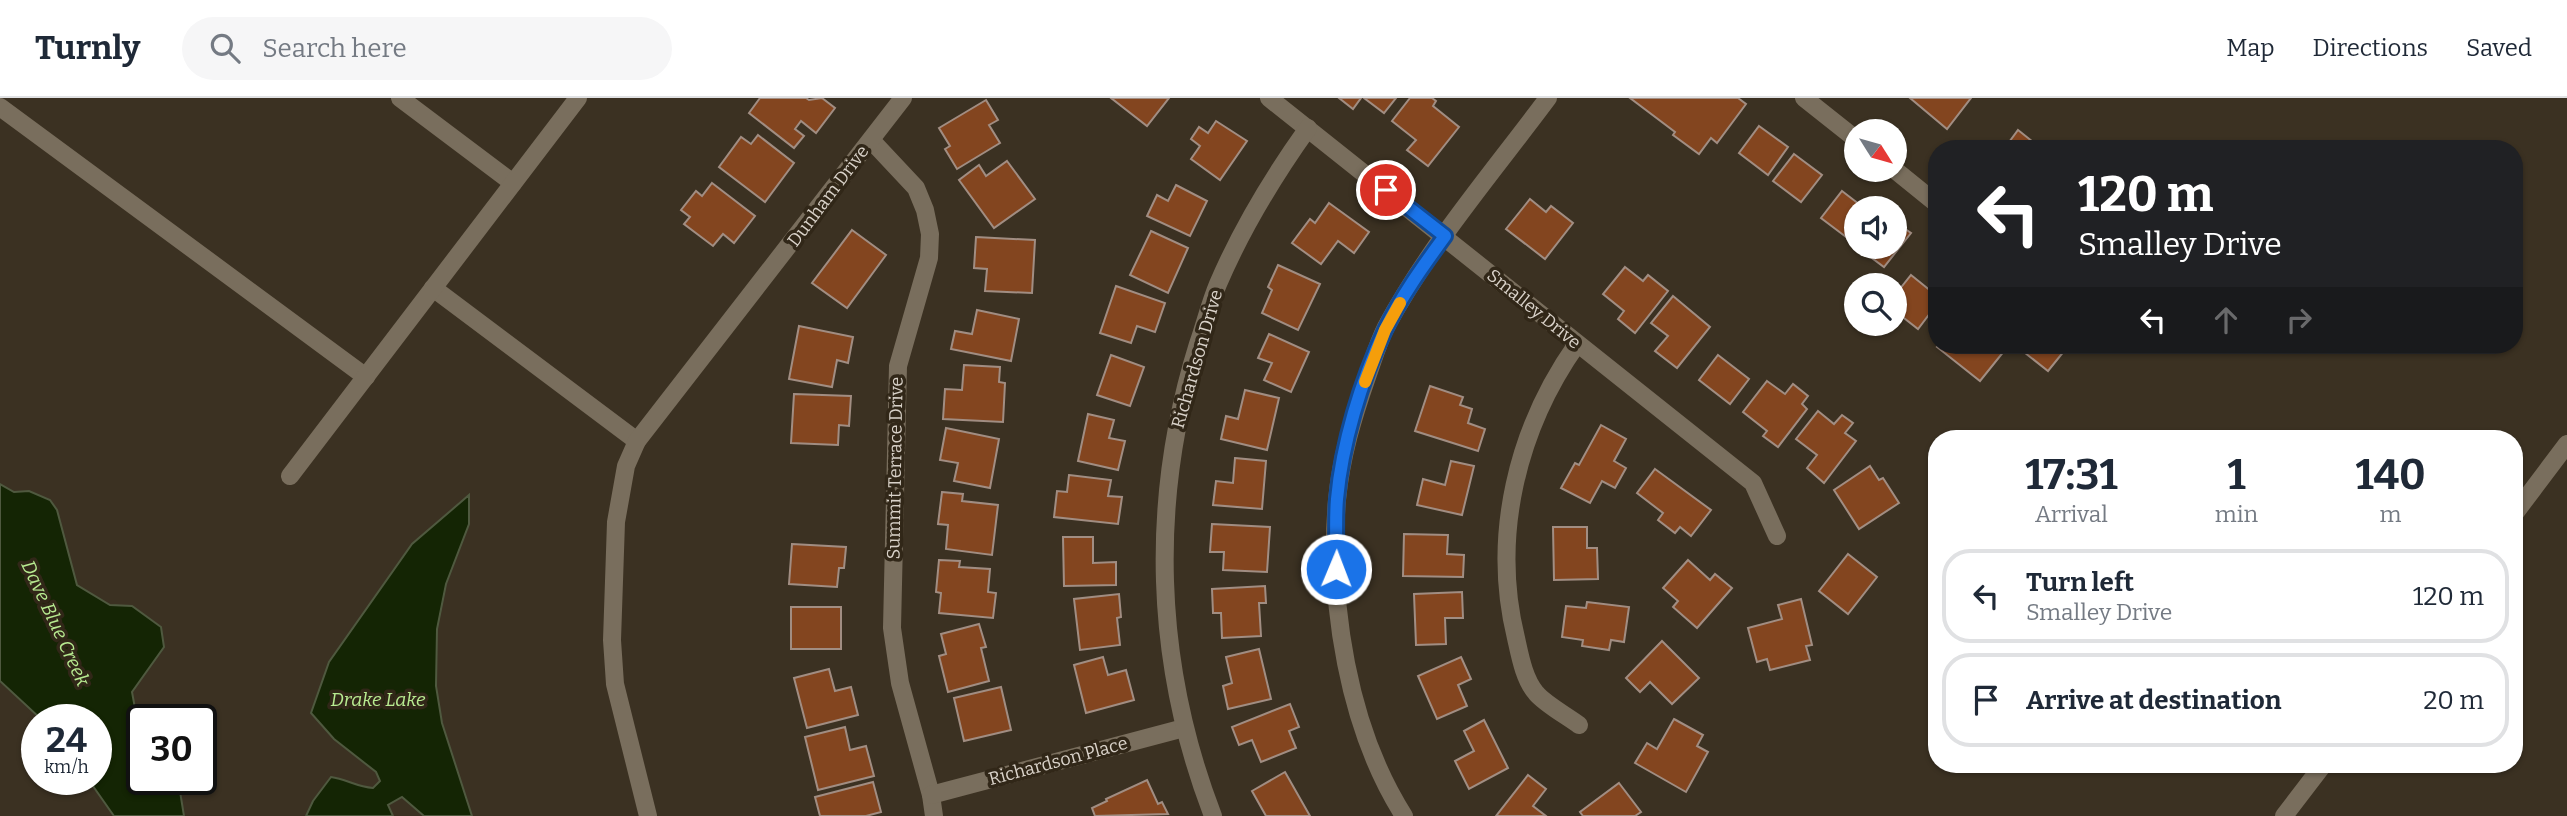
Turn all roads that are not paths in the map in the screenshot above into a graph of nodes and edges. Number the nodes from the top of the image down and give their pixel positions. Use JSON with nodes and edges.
{"nodes":[{"id":1,"x":400,"y":98,"type":"edge"},
{"id":2,"x":578,"y":98,"type":"edge"},
{"id":3,"x":903,"y":98,"type":"edge"},
{"id":4,"x":1269,"y":98,"type":"edge"},
{"id":5,"x":1548,"y":98,"type":"edge"},
{"id":6,"x":1804,"y":98,"type":"edge"},
{"id":7,"x":0,"y":107,"type":"edge"},
{"id":8,"x":1307,"y":128,"type":"junction"},
{"id":9,"x":1844,"y":130,"type":"edge"},
{"id":10,"x":871,"y":140,"type":"junction"},
{"id":11,"x":1908,"y":181,"type":"edge"},
{"id":12,"x":513,"y":183,"type":"junction"},
{"id":13,"x":1928,"y":197,"type":"edge"},
{"id":14,"x":1445,"y":236,"type":"junction"},
{"id":15,"x":433,"y":288,"type":"junction"},
{"id":16,"x":1577,"y":344,"type":"junction"},
{"id":17,"x":366,"y":377,"type":"junction"},
{"id":18,"x":637,"y":440,"type":"junction"},
{"id":19,"x":2567,"y":444,"type":"edge"},
{"id":20,"x":290,"y":476,"type":"dead end"},
{"id":21,"x":2523,"y":502,"type":"edge"},
{"id":22,"x":1777,"y":536,"type":"dead end"},
{"id":23,"x":1579,"y":725,"type":"dead end"},
{"id":24,"x":1184,"y":728,"type":"junction"},
{"id":25,"x":2317,"y":773,"type":"edge"},
{"id":26,"x":931,"y":795,"type":"junction"},
{"id":27,"x":648,"y":816,"type":"edge"},
{"id":28,"x":934,"y":816,"type":"edge"},
{"id":29,"x":1213,"y":816,"type":"edge"},
{"id":30,"x":1404,"y":816,"type":"edge"},
{"id":31,"x":2284,"y":816,"type":"edge"}],
"edges":[{"from":1,"to":12,"type":"street"},
{"from":2,"to":12,"type":"street"},
{"from":3,"to":10,"type":"street","name":"Dunham Drive"},
{"from":4,"to":8,"type":"street","name":"Smalley Drive"},
{"from":5,"to":14,"type":"street"},
{"from":6,"to":9,"type":"street"},
{"from":7,"to":17,"type":"street"},
{"from":8,"to":14,"type":"street","name":"Smalley Drive"},
{"from":8,"to":24,"type":"street","name":"Richardson Drive"},
{"from":10,"to":18,"type":"street","name":"Dunham Drive"},
{"from":10,"to":26,"type":"street","name":"Summit Terrace Drive"},
{"from":11,"to":13,"type":"street"},
{"from":12,"to":15,"type":"street"},
{"from":14,"to":16,"type":"street","name":"Smalley Drive"},
{"from":14,"to":30,"type":"street"},
{"from":15,"to":17,"type":"street"},
{"from":15,"to":18,"type":"street"},
{"from":16,"to":22,"type":"street","name":"Smalley Drive"},
{"from":16,"to":23,"type":"street"},
{"from":17,"to":20,"type":"street"},
{"from":18,"to":27,"type":"street","name":"Dunham Drive"},
{"from":19,"to":21,"type":"street"},
{"from":24,"to":26,"type":"street","name":"Richardson Place"},
{"from":24,"to":29,"type":"street","name":"Richardson Drive"},
{"from":25,"to":31,"type":"street"},
{"from":26,"to":28,"type":"street","name":"Summit Terrace Drive"}]}
